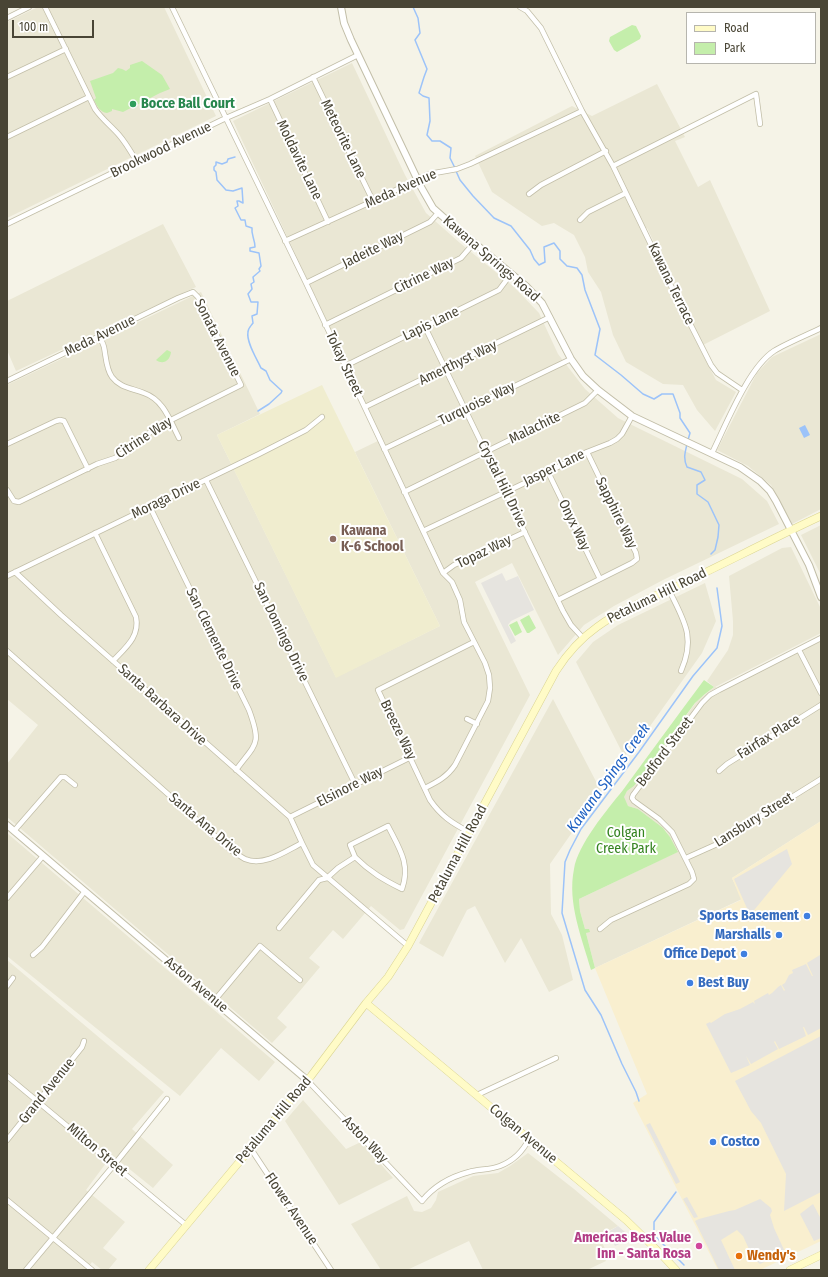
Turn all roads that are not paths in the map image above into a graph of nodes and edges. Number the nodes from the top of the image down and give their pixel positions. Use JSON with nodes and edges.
{"nodes":[{"id":1,"x":29,"y":7,"type":"edge"},
{"id":2,"x":46,"y":7,"type":"edge"},
{"id":3,"x":172,"y":7,"type":"edge"},
{"id":4,"x":341,"y":7,"type":"edge"},
{"id":5,"x":520,"y":7,"type":"edge"},
{"id":6,"x":7,"y":18,"type":"edge"},
{"id":7,"x":66,"y":50,"type":"junction"},
{"id":8,"x":358,"y":54,"type":"junction"},
{"id":9,"x":7,"y":77,"type":"edge"},
{"id":10,"x":314,"y":77,"type":"junction"},
{"id":11,"x":89,"y":97,"type":"junction"},
{"id":12,"x":270,"y":99,"type":"junction"},
{"id":13,"x":582,"y":111,"type":"junction"},
{"id":14,"x":226,"y":118,"type":"junction"},
{"id":15,"x":760,"y":124,"type":"dead end"},
{"id":16,"x":7,"y":137,"type":"edge"},
{"id":17,"x":606,"y":151,"type":"junction"},
{"id":18,"x":137,"y":162,"type":"junction"},
{"id":19,"x":613,"y":166,"type":"junction"},
{"id":20,"x":417,"y":179,"type":"junction"},
{"id":21,"x":626,"y":193,"type":"junction"},
{"id":22,"x":529,"y":194,"type":"dead end"},
{"id":23,"x":373,"y":201,"type":"junction"},
{"id":24,"x":438,"y":213,"type":"junction"},
{"id":25,"x":580,"y":220,"type":"dead end"},
{"id":26,"x":328,"y":222,"type":"junction"},
{"id":27,"x":7,"y":224,"type":"edge"},
{"id":28,"x":285,"y":241,"type":"junction"},
{"id":29,"x":474,"y":243,"type":"junction"},
{"id":30,"x":512,"y":274,"type":"junction"},
{"id":31,"x":306,"y":283,"type":"junction"},
{"id":32,"x":193,"y":292,"type":"joint"},
{"id":33,"x":550,"y":317,"type":"junction"},
{"id":34,"x":326,"y":324,"type":"junction"},
{"id":35,"x":425,"y":327,"type":"junction"},
{"id":36,"x":821,"y":328,"type":"edge"},
{"id":37,"x":99,"y":336,"type":"junction"},
{"id":38,"x":571,"y":359,"type":"junction"},
{"id":39,"x":345,"y":366,"type":"junction"},
{"id":40,"x":446,"y":369,"type":"junction"},
{"id":41,"x":7,"y":381,"type":"edge"},
{"id":42,"x":241,"y":385,"type":"joint"},
{"id":43,"x":598,"y":390,"type":"junction"},
{"id":44,"x":742,"y":390,"type":"junction"},
{"id":45,"x":365,"y":408,"type":"junction"},
{"id":46,"x":465,"y":409,"type":"junction"},
{"id":47,"x":632,"y":416,"type":"junction"},
{"id":48,"x":322,"y":417,"type":"dead end"},
{"id":49,"x":170,"y":421,"type":"junction"},
{"id":50,"x":179,"y":438,"type":"dead end"},
{"id":51,"x":7,"y":444,"type":"edge"},
{"id":52,"x":384,"y":448,"type":"junction"},
{"id":53,"x":486,"y":452,"type":"junction"},
{"id":54,"x":587,"y":452,"type":"junction"},
{"id":55,"x":712,"y":453,"type":"junction"},
{"id":56,"x":88,"y":469,"type":"junction"},
{"id":57,"x":548,"y":472,"type":"junction"},
{"id":58,"x":206,"y":480,"type":"junction"},
{"id":59,"x":7,"y":490,"type":"edge"},
{"id":60,"x":404,"y":492,"type":"junction"},
{"id":61,"x":505,"y":492,"type":"junction"},
{"id":62,"x":150,"y":507,"type":"junction"},
{"id":63,"x":821,"y":516,"type":"edge"},
{"id":64,"x":791,"y":530,"type":"junction"},
{"id":65,"x":423,"y":531,"type":"junction"},
{"id":66,"x":524,"y":532,"type":"junction"},
{"id":67,"x":95,"y":533,"type":"junction"},
{"id":68,"x":15,"y":572,"type":"junction"},
{"id":69,"x":444,"y":573,"type":"junction"},
{"id":70,"x":7,"y":576,"type":"edge"},
{"id":71,"x":600,"y":579,"type":"junction"},
{"id":72,"x":669,"y":590,"type":"junction"},
{"id":73,"x":821,"y":597,"type":"edge"},
{"id":74,"x":558,"y":600,"type":"junction"},
{"id":75,"x":583,"y":638,"type":"junction"},
{"id":76,"x":821,"y":638,"type":"edge"},
{"id":77,"x":474,"y":642,"type":"junction"},
{"id":78,"x":799,"y":650,"type":"junction"},
{"id":79,"x":7,"y":651,"type":"edge"},
{"id":80,"x":113,"y":661,"type":"junction"},
{"id":81,"x":681,"y":671,"type":"dead end"},
{"id":82,"x":821,"y":694,"type":"edge"},
{"id":83,"x":821,"y":705,"type":"edge"},
{"id":84,"x":467,"y":719,"type":"dead end"},
{"id":85,"x":477,"y":724,"type":"junction"},
{"id":86,"x":411,"y":757,"type":"junction"},
{"id":87,"x":236,"y":770,"type":"junction"},
{"id":88,"x":719,"y":771,"type":"dead end"},
{"id":89,"x":821,"y":779,"type":"edge"},
{"id":90,"x":355,"y":784,"type":"junction"},
{"id":91,"x":75,"y":785,"type":"dead end"},
{"id":92,"x":425,"y":788,"type":"junction"},
{"id":93,"x":290,"y":817,"type":"junction"},
{"id":94,"x":7,"y":825,"type":"edge"},
{"id":95,"x":14,"y":831,"type":"junction"},
{"id":96,"x":469,"y":832,"type":"junction"},
{"id":97,"x":302,"y":843,"type":"junction"},
{"id":98,"x":42,"y":856,"type":"junction"},
{"id":99,"x":355,"y":857,"type":"junction"},
{"id":100,"x":686,"y":858,"type":"junction"},
{"id":101,"x":327,"y":878,"type":"junction"},
{"id":102,"x":85,"y":891,"type":"junction"},
{"id":103,"x":7,"y":898,"type":"edge"},
{"id":104,"x":279,"y":928,"type":"dead end"},
{"id":105,"x":600,"y":929,"type":"dead end"},
{"id":106,"x":408,"y":946,"type":"junction"},
{"id":107,"x":33,"y":955,"type":"dead end"},
{"id":108,"x":13,"y":978,"type":"dead end"},
{"id":109,"x":300,"y":980,"type":"dead end"},
{"id":110,"x":7,"y":986,"type":"edge"},
{"id":111,"x":214,"y":1000,"type":"junction"},
{"id":112,"x":366,"y":1003,"type":"junction"},
{"id":113,"x":84,"y":1041,"type":"dead end"},
{"id":114,"x":556,"y":1058,"type":"dead end"},
{"id":115,"x":7,"y":1076,"type":"edge"},
{"id":116,"x":307,"y":1080,"type":"junction"},
{"id":117,"x":477,"y":1095,"type":"junction"},
{"id":118,"x":167,"y":1099,"type":"dead end"},
{"id":119,"x":38,"y":1102,"type":"junction"},
{"id":120,"x":529,"y":1139,"type":"junction"},
{"id":121,"x":7,"y":1140,"type":"edge"},
{"id":122,"x":250,"y":1149,"type":"junction"},
{"id":123,"x":114,"y":1165,"type":"junction"},
{"id":124,"x":7,"y":1200,"type":"edge"},
{"id":125,"x":186,"y":1225,"type":"junction"},
{"id":126,"x":53,"y":1238,"type":"junction"},
{"id":127,"x":821,"y":1255,"type":"edge"},
{"id":128,"x":26,"y":1270,"type":"edge"},
{"id":129,"x":92,"y":1270,"type":"edge"},
{"id":130,"x":149,"y":1270,"type":"edge"},
{"id":131,"x":331,"y":1270,"type":"edge"},
{"id":132,"x":676,"y":1270,"type":"edge"},
{"id":133,"x":790,"y":1270,"type":"edge"}],
"edges":[{"from":1,"to":6,"type":"street"},
{"from":2,"to":7,"type":"street"},
{"from":3,"to":14,"type":"street","name":"Tokay Street"},
{"from":4,"to":8,"type":"street","name":"Kawana Springs Road"},
{"from":5,"to":13,"type":"street","name":"Kawana Terrace"},
{"from":7,"to":9,"type":"street"},
{"from":7,"to":11,"type":"street"},
{"from":8,"to":10,"type":"street","name":"Brookwood Avenue"},
{"from":8,"to":20,"type":"street","name":"Kawana Springs Road"},
{"from":10,"to":12,"type":"street","name":"Brookwood Avenue"},
{"from":10,"to":23,"type":"street","name":"Meteorite Lane"},
{"from":11,"to":16,"type":"street"},
{"from":11,"to":18,"type":"street"},
{"from":12,"to":14,"type":"street","name":"Brookwood Avenue"},
{"from":12,"to":26,"type":"street","name":"Moldavite Lane"},
{"from":13,"to":17,"type":"street","name":"Kawana Terrace"},
{"from":13,"to":20,"type":"street","name":"Meda Avenue"},
{"from":14,"to":18,"type":"street","name":"Brookwood Avenue"},
{"from":14,"to":28,"type":"street","name":"Tokay Street"},
{"from":15,"to":19,"type":"street"},
{"from":17,"to":19,"type":"street","name":"Kawana Terrace"},
{"from":17,"to":22,"type":"street"},
{"from":18,"to":27,"type":"street","name":"Brookwood Avenue"},
{"from":19,"to":21,"type":"street","name":"Kawana Terrace"},
{"from":20,"to":23,"type":"street","name":"Meda Avenue"},
{"from":20,"to":24,"type":"street","name":"Kawana Springs Road"},
{"from":21,"to":25,"type":"street"},
{"from":21,"to":44,"type":"street","name":"Kawana Terrace"},
{"from":23,"to":26,"type":"street","name":"Meda Avenue"},
{"from":24,"to":29,"type":"street","name":"Kawana Springs Road"},
{"from":24,"to":31,"type":"street","name":"Jadeite Way"},
{"from":26,"to":28,"type":"street","name":"Meda Avenue"},
{"from":28,"to":31,"type":"street","name":"Tokay Street"},
{"from":29,"to":30,"type":"street","name":"Kawana Springs Road"},
{"from":29,"to":34,"type":"street","name":"Citrine Way"},
{"from":30,"to":33,"type":"street","name":"Kawana Springs Road"},
{"from":30,"to":35,"type":"street","name":"Lapis Lane"},
{"from":31,"to":34,"type":"street","name":"Tokay Street"},
{"from":32,"to":37,"type":"street","name":"Meda Avenue"},
{"from":32,"to":42,"type":"street","name":"Sonata Avenue"},
{"from":33,"to":38,"type":"street","name":"Kawana Springs Road"},
{"from":33,"to":40,"type":"street","name":"Amerthyst Way"},
{"from":34,"to":39,"type":"street","name":"Tokay Street"},
{"from":35,"to":39,"type":"street","name":"Lapis Lane"},
{"from":35,"to":40,"type":"street","name":"Crystal Hill Drive"},
{"from":36,"to":44,"type":"street"},
{"from":37,"to":41,"type":"street","name":"Meda Avenue"},
{"from":37,"to":49,"type":"street"},
{"from":38,"to":43,"type":"street","name":"Kawana Springs Road"},
{"from":38,"to":46,"type":"street","name":"Turquoise Way"},
{"from":39,"to":45,"type":"street","name":"Tokay Street"},
{"from":40,"to":45,"type":"street","name":"Amerthyst Way"},
{"from":40,"to":46,"type":"street","name":"Crystal Hill Drive"},
{"from":42,"to":49,"type":"street","name":"Citrine Way"},
{"from":43,"to":47,"type":"street","name":"Kawana Springs Road"},
{"from":43,"to":53,"type":"street","name":"Malachite"},
{"from":44,"to":55,"type":"street"},
{"from":45,"to":52,"type":"street","name":"Tokay Street"},
{"from":46,"to":52,"type":"street","name":"Turquoise Way"},
{"from":46,"to":53,"type":"street","name":"Crystal Hill Drive"},
{"from":47,"to":54,"type":"street","name":"Jasper Lane"},
{"from":47,"to":55,"type":"street","name":"Kawana Springs Road"},
{"from":48,"to":58,"type":"street","name":"Moraga Drive"},
{"from":49,"to":50,"type":"street"},
{"from":49,"to":56,"type":"street","name":"Citrine Way"},
{"from":51,"to":56,"type":"street"},
{"from":52,"to":60,"type":"street","name":"Tokay Street"},
{"from":53,"to":60,"type":"street","name":"Malachite"},
{"from":53,"to":61,"type":"street","name":"Crystal Hill Drive"},
{"from":54,"to":57,"type":"street","name":"Jasper Lane"},
{"from":54,"to":71,"type":"street","name":"Sapphire Way"},
{"from":55,"to":64,"type":"street","name":"Kawana Springs Road"},
{"from":56,"to":59,"type":"street","name":"Citrine Way"},
{"from":57,"to":61,"type":"street","name":"Jasper Lane"},
{"from":57,"to":71,"type":"street","name":"Onyx Way"},
{"from":58,"to":62,"type":"street","name":"Moraga Drive"},
{"from":58,"to":90,"type":"street","name":"San Domingo Drive"},
{"from":60,"to":65,"type":"street","name":"Tokay Street"},
{"from":61,"to":65,"type":"street","name":"Jasper Lane"},
{"from":61,"to":66,"type":"street","name":"Crystal Hill Drive"},
{"from":62,"to":67,"type":"street","name":"Moraga Drive"},
{"from":62,"to":87,"type":"street","name":"San Clemente Drive"},
{"from":63,"to":64,"type":"main road","name":"Petaluma Hill Road"},
{"from":64,"to":72,"type":"main road","name":"Petaluma Hill Road"},
{"from":64,"to":73,"type":"street","name":"Kawana Springs Road"},
{"from":65,"to":69,"type":"street","name":"Tokay Street"},
{"from":66,"to":69,"type":"street","name":"Topaz Way"},
{"from":66,"to":74,"type":"street","name":"Crystal Hill Drive"},
{"from":67,"to":68,"type":"street","name":"Moraga Drive"},
{"from":67,"to":80,"type":"street"},
{"from":68,"to":70,"type":"street","name":"Moraga Drive"},
{"from":68,"to":80,"type":"street","name":"Santa Barbara Drive"},
{"from":69,"to":77,"type":"street","name":"Tokay Street"},
{"from":71,"to":74,"type":"street","name":"Sapphire Way"},
{"from":72,"to":75,"type":"main road","name":"Petaluma Hill Road"},
{"from":72,"to":81,"type":"street"},
{"from":74,"to":75,"type":"street","name":"Crystal Hill Drive"},
{"from":75,"to":96,"type":"main road","name":"Petaluma Hill Road"},
{"from":76,"to":78,"type":"street","name":"Bedford Street"},
{"from":77,"to":85,"type":"street","name":"Tokay Street"},
{"from":77,"to":86,"type":"street","name":"Breeze Way"},
{"from":78,"to":82,"type":"street"},
{"from":78,"to":100,"type":"street","name":"Bedford Street"},
{"from":79,"to":97,"type":"street","name":"Santa Ana Drive"},
{"from":80,"to":87,"type":"street","name":"Santa Barbara Drive"},
{"from":83,"to":88,"type":"street","name":"Fairfax Place"},
{"from":84,"to":85,"type":"street"},
{"from":85,"to":92,"type":"street","name":"Tokay Street"},
{"from":86,"to":90,"type":"street","name":"Elsinore Way"},
{"from":86,"to":92,"type":"street","name":"Breeze Way"},
{"from":87,"to":93,"type":"street","name":"Santa Barbara Drive"},
{"from":89,"to":100,"type":"street","name":"Lansbury Street"},
{"from":90,"to":93,"type":"street","name":"Elsinore Way"},
{"from":91,"to":95,"type":"street"},
{"from":92,"to":96,"type":"street","name":"Breeze Way"},
{"from":93,"to":97,"type":"street","name":"Santa Barbara Drive"},
{"from":94,"to":95,"type":"street","name":"Aston Avenue"},
{"from":95,"to":98,"type":"street","name":"Aston Avenue"},
{"from":96,"to":106,"type":"main road","name":"Petaluma Hill Road"},
{"from":97,"to":101,"type":"street"},
{"from":98,"to":102,"type":"street","name":"Aston Avenue"},
{"from":98,"to":103,"type":"street"},
{"from":99,"to":99,"type":"street"},
{"from":99,"to":101,"type":"street"},
{"from":100,"to":105,"type":"street","name":"Bedford Street"},
{"from":101,"to":104,"type":"street"},
{"from":101,"to":106,"type":"street"},
{"from":102,"to":107,"type":"street"},
{"from":102,"to":111,"type":"street","name":"Aston Avenue"},
{"from":106,"to":112,"type":"main road","name":"Petaluma Hill Road"},
{"from":108,"to":110,"type":"street"},
{"from":109,"to":111,"type":"street"},
{"from":111,"to":116,"type":"street","name":"Aston Avenue"},
{"from":112,"to":116,"type":"main road","name":"Petaluma Hill Road"},
{"from":112,"to":117,"type":"main road","name":"Colgan Avenue"},
{"from":113,"to":119,"type":"street","name":"Grand Avenue"},
{"from":114,"to":117,"type":"street"},
{"from":115,"to":119,"type":"street","name":"Milton Street"},
{"from":116,"to":120,"type":"street","name":"Aston Way"},
{"from":116,"to":122,"type":"main road","name":"Petaluma Hill Road"},
{"from":117,"to":120,"type":"main road","name":"Colgan Avenue"},
{"from":118,"to":123,"type":"street"},
{"from":119,"to":121,"type":"street","name":"Grand Avenue"},
{"from":119,"to":123,"type":"street","name":"Milton Street"},
{"from":120,"to":132,"type":"main road","name":"Colgan Avenue"},
{"from":122,"to":125,"type":"main road","name":"Petaluma Hill Road"},
{"from":122,"to":131,"type":"street","name":"Flower Avenue"},
{"from":123,"to":125,"type":"street","name":"Milton Street"},
{"from":123,"to":126,"type":"street"},
{"from":124,"to":126,"type":"street"},
{"from":125,"to":130,"type":"main road","name":"Petaluma Hill Road"},
{"from":126,"to":128,"type":"street"},
{"from":126,"to":129,"type":"street"},
{"from":127,"to":133,"type":"main road"}]}
